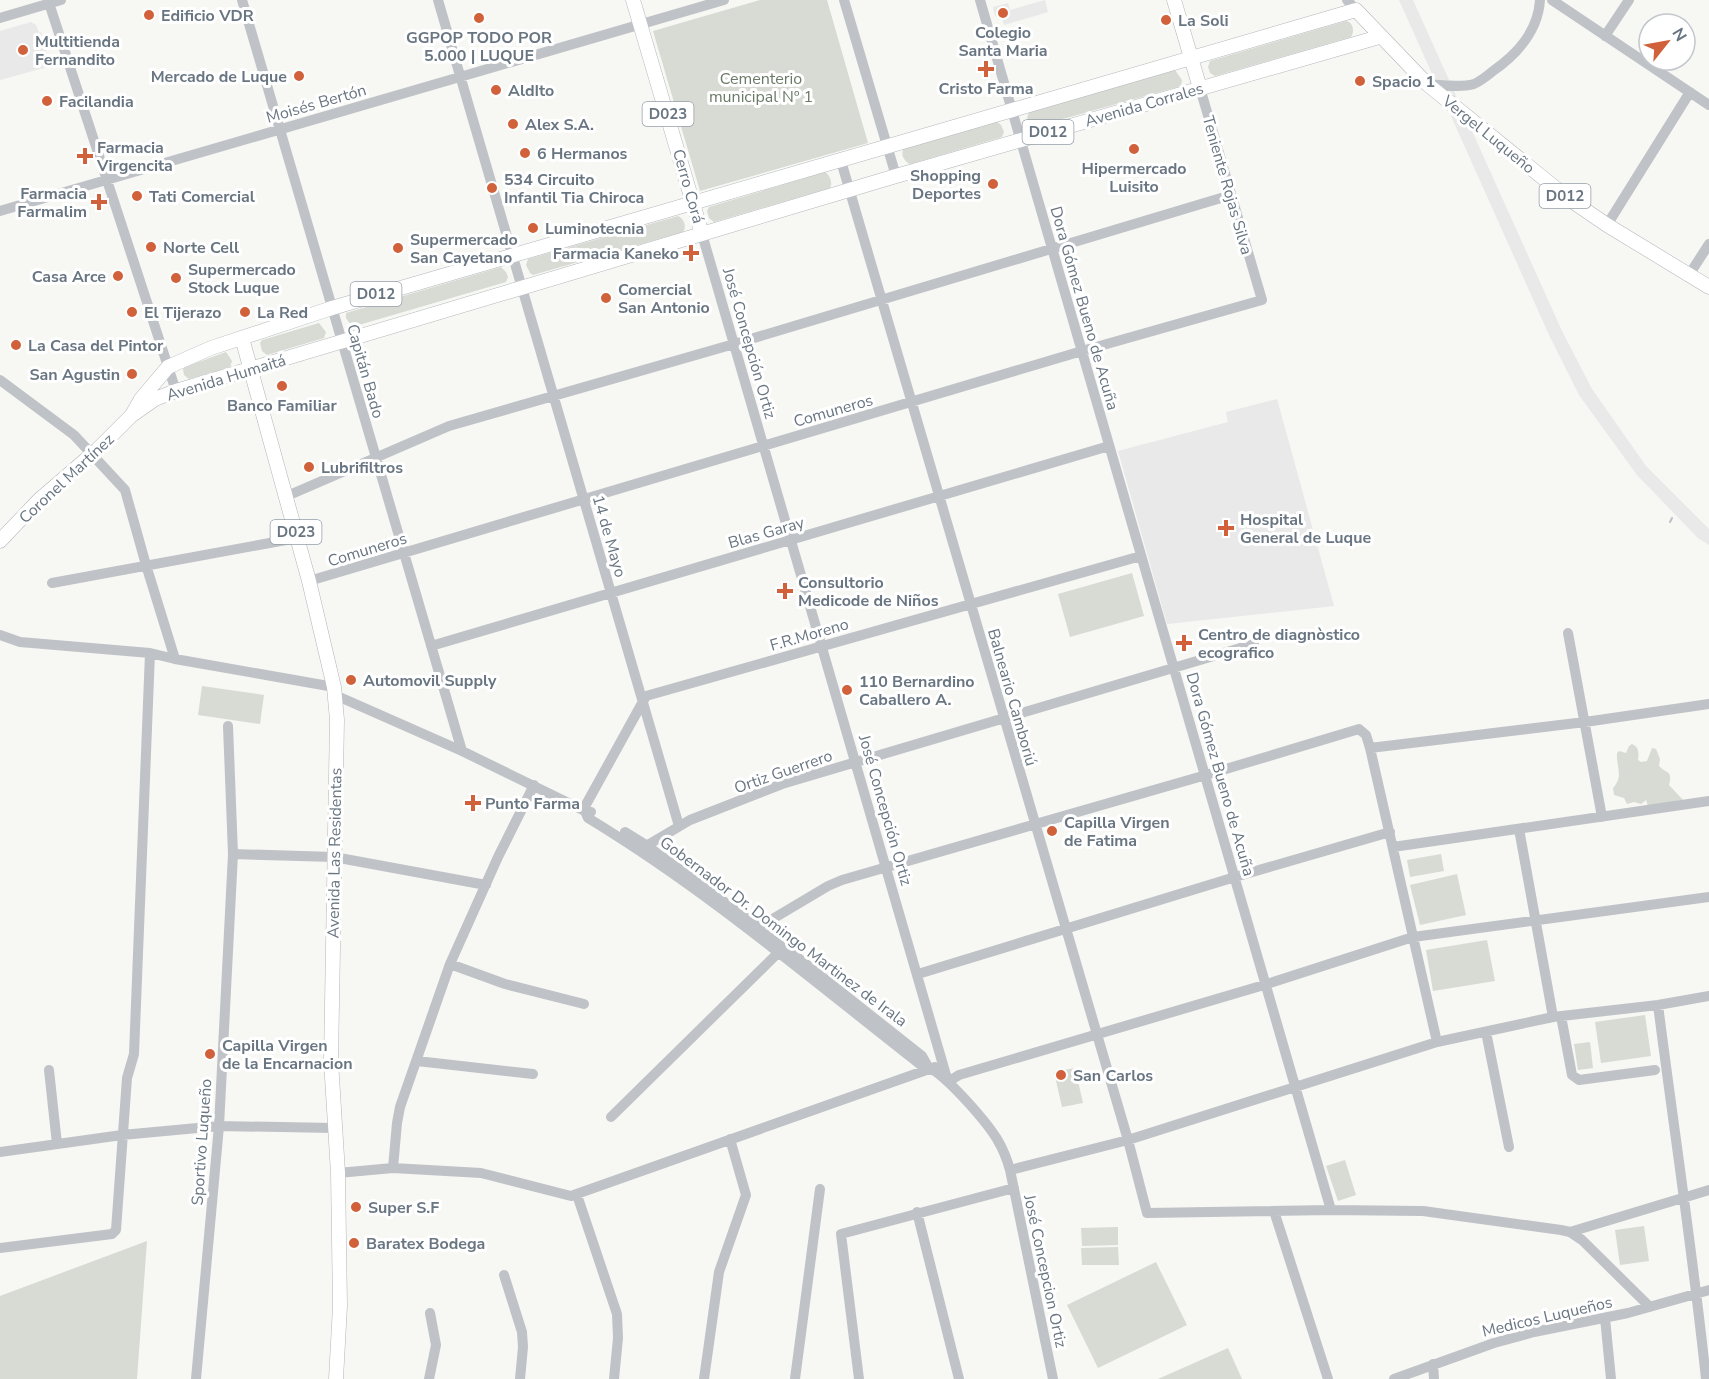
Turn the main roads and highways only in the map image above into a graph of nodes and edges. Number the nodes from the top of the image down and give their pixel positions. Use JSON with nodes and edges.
{"nodes":[{"id":1,"x":633,"y":0,"type":"edge"},
{"id":2,"x":1174,"y":0,"type":"edge"},
{"id":3,"x":1351,"y":5,"type":"edge"},
{"id":4,"x":1379,"y":37,"type":"junction"},
{"id":5,"x":1191,"y":58,"type":"junction"},
{"id":6,"x":1200,"y":88,"type":"junction"},
{"id":7,"x":694,"y":204,"type":"junction"},
{"id":8,"x":702,"y":234,"type":"junction"},
{"id":9,"x":1709,"y":287,"type":"edge"},
{"id":10,"x":242,"y":338,"type":"junction"},
{"id":11,"x":252,"y":369,"type":"junction"},
{"id":12,"x":132,"y":415,"type":"junction"},
{"id":13,"x":0,"y":541,"type":"edge"},
{"id":14,"x":336,"y":1379,"type":"edge"}],
"edges":[{"from":1,"to":7,"type":"main road","name":"Cerro Corá","number":"D023"},
{"from":2,"to":5,"type":"main road","name":"Teniente Rojas Silva"},
{"from":3,"to":4,"type":"main road","name":"Vergel Luqueño","number":"D012"},
{"from":3,"to":5,"type":"main road","name":"Avenida Corrales","number":"D012"},
{"from":4,"to":6,"type":"main road","name":"Avenida Corrales","number":"D012"},
{"from":4,"to":9,"type":"main road","name":"Vergel Luqueño","number":"D012"},
{"from":5,"to":6,"type":"main road","name":"Teniente Rojas Silva"},
{"from":5,"to":7,"type":"main road","name":"Avenida Corrales","number":"D012"},
{"from":6,"to":8,"type":"main road","name":"Avenida Corrales","number":"D012"},
{"from":7,"to":8,"type":"main road","name":"Cerro Corá","number":"D023"},
{"from":7,"to":10,"type":"main road","name":"Avenida Humaitá","number":"D012"},
{"from":8,"to":11,"type":"main road","name":"Avenida Humaitá","number":"D012"},
{"from":10,"to":11,"type":"main road","name":"Avenida Las Residentas","number":"D023"},
{"from":10,"to":12,"type":"main road","name":"Avenida Humaitá","number":"D012"},
{"from":11,"to":12,"type":"main road","name":"Avenida Humaitá","number":"D012"},
{"from":11,"to":14,"type":"main road","name":"Avenida Las Residentas","number":"D023"},
{"from":12,"to":13,"type":"main road","name":"Coronel Martínez","number":"D012"}]}
